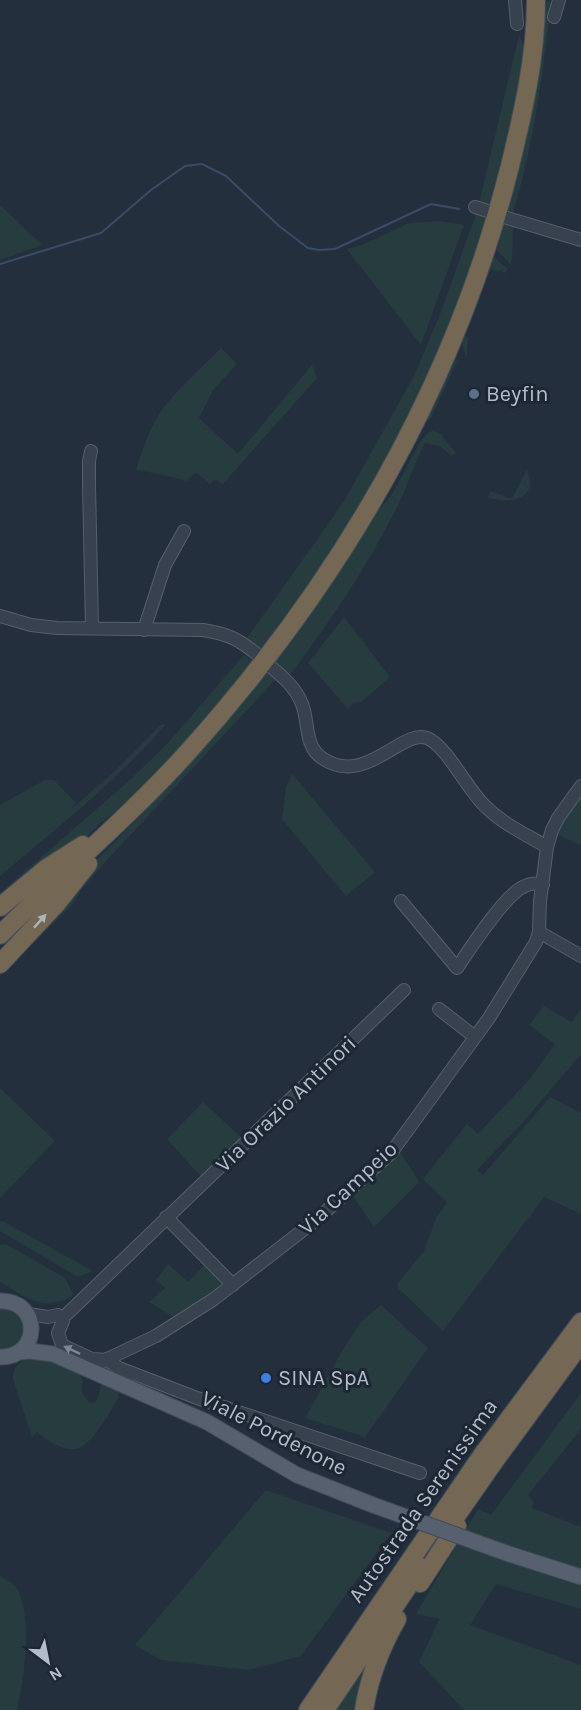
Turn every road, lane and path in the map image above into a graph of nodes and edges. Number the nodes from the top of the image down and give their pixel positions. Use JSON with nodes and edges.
{"nodes":[{"id":1,"x":516,"y":0,"type":"edge"},
{"id":2,"x":536,"y":0,"type":"edge"},
{"id":3,"x":559,"y":0,"type":"edge"},
{"id":4,"x":554,"y":17,"type":"dead end"},
{"id":5,"x":517,"y":24,"type":"dead end"},
{"id":6,"x":475,"y":207,"type":"dead end"},
{"id":7,"x":492,"y":212,"type":"dead end"},
{"id":8,"x":504,"y":217,"type":"dead end"},
{"id":9,"x":581,"y":240,"type":"edge"},
{"id":10,"x":92,"y":452,"type":"dead end"},
{"id":11,"x":184,"y":531,"type":"dead end"},
{"id":12,"x":0,"y":616,"type":"edge"},
{"id":13,"x":92,"y":628,"type":"junction"},
{"id":14,"x":144,"y":630,"type":"junction"},
{"id":15,"x":259,"y":656,"type":"dead end"},
{"id":16,"x":270,"y":666,"type":"dead end"},
{"id":17,"x":581,"y":786,"type":"edge"},
{"id":18,"x":126,"y":815,"type":"junction"},
{"id":19,"x":547,"y":847,"type":"junction"},
{"id":20,"x":543,"y":885,"type":"junction"},
{"id":21,"x":401,"y":901,"type":"dead end"},
{"id":22,"x":0,"y":906,"type":"edge"},
{"id":23,"x":6,"y":929,"type":"edge"},
{"id":24,"x":539,"y":932,"type":"junction"},
{"id":25,"x":581,"y":956,"type":"edge"},
{"id":26,"x":0,"y":964,"type":"edge"},
{"id":27,"x":405,"y":990,"type":"dead end"},
{"id":28,"x":439,"y":1009,"type":"dead end"},
{"id":29,"x":475,"y":1037,"type":"junction"},
{"id":30,"x":166,"y":1217,"type":"junction"},
{"id":31,"x":233,"y":1285,"type":"junction"},
{"id":32,"x":0,"y":1301,"type":"edge"},
{"id":33,"x":27,"y":1314,"type":"junction"},
{"id":34,"x":63,"y":1317,"type":"junction"},
{"id":35,"x":581,"y":1322,"type":"edge"},
{"id":36,"x":31,"y":1330,"type":"junction"},
{"id":37,"x":581,"y":1342,"type":"edge"},
{"id":38,"x":20,"y":1352,"type":"junction"},
{"id":39,"x":53,"y":1354,"type":"junction"},
{"id":40,"x":1,"y":1358,"type":"edge"},
{"id":41,"x":99,"y":1367,"type":"junction"},
{"id":42,"x":493,"y":1463,"type":"junction"},
{"id":43,"x":420,"y":1473,"type":"dead end"},
{"id":44,"x":581,"y":1577,"type":"edge"},
{"id":45,"x":308,"y":1710,"type":"edge"},
{"id":46,"x":325,"y":1710,"type":"edge"},
{"id":47,"x":364,"y":1710,"type":"edge"}],
"edges":[{"from":1,"to":5,"type":"street"},
{"from":2,"to":18,"type":"highway"},
{"from":3,"to":4,"type":"street"},
{"from":6,"to":7,"type":"street"},
{"from":8,"to":9,"type":"street"},
{"from":10,"to":13,"type":"street"},
{"from":11,"to":14,"type":"street"},
{"from":12,"to":13,"type":"street"},
{"from":13,"to":14,"type":"street"},
{"from":14,"to":15,"type":"street"},
{"from":16,"to":19,"type":"street"},
{"from":17,"to":19,"type":"street","name":"Via Campeio"},
{"from":18,"to":22,"type":"highway"},
{"from":18,"to":23,"type":"highway"},
{"from":26,"to":18,"type":"highway","one_way":true},
{"from":19,"to":20,"type":"street","name":"Via Campeio"},
{"from":20,"to":21,"type":"street"},
{"from":20,"to":24,"type":"street","name":"Via Campeio"},
{"from":24,"to":25,"type":"street"},
{"from":24,"to":29,"type":"street","name":"Via Campeio"},
{"from":27,"to":30,"type":"street","name":"Via Orazio Antinori"},
{"from":28,"to":29,"type":"street"},
{"from":29,"to":31,"type":"street","name":"Via Campeio"},
{"from":30,"to":31,"type":"street"},
{"from":30,"to":34,"type":"street","name":"Via Orazio Antinori"},
{"from":31,"to":41,"type":"street","name":"Via Campeio"},
{"from":32,"to":33,"type":"main road"},
{"from":33,"to":34,"type":"street"},
{"from":33,"to":36,"type":"main road","name":"Viale Pordenone"},
{"from":41,"to":34,"type":"street","one_way":true},
{"from":35,"to":45,"type":"highway","name":"Autostrada Serenissima"},
{"from":36,"to":38,"type":"main road"},
{"from":36,"to":39,"type":"main road","name":"Viale Pordenone"},
{"from":37,"to":42,"type":"highway","name":"Autostrada Serenissima"},
{"from":38,"to":39,"type":"main road","name":"Viale Pordenone"},
{"from":38,"to":40,"type":"main road","name":"Viale Pordenone"},
{"from":39,"to":41,"type":"main road","name":"Viale Pordenone"},
{"from":41,"to":43,"type":"street"},
{"from":41,"to":44,"type":"main road","name":"Viale Pordenone","bridge":true},
{"from":42,"to":46,"type":"highway","name":"Autostrada Serenissima"},
{"from":42,"to":47,"type":"highway"}]}
